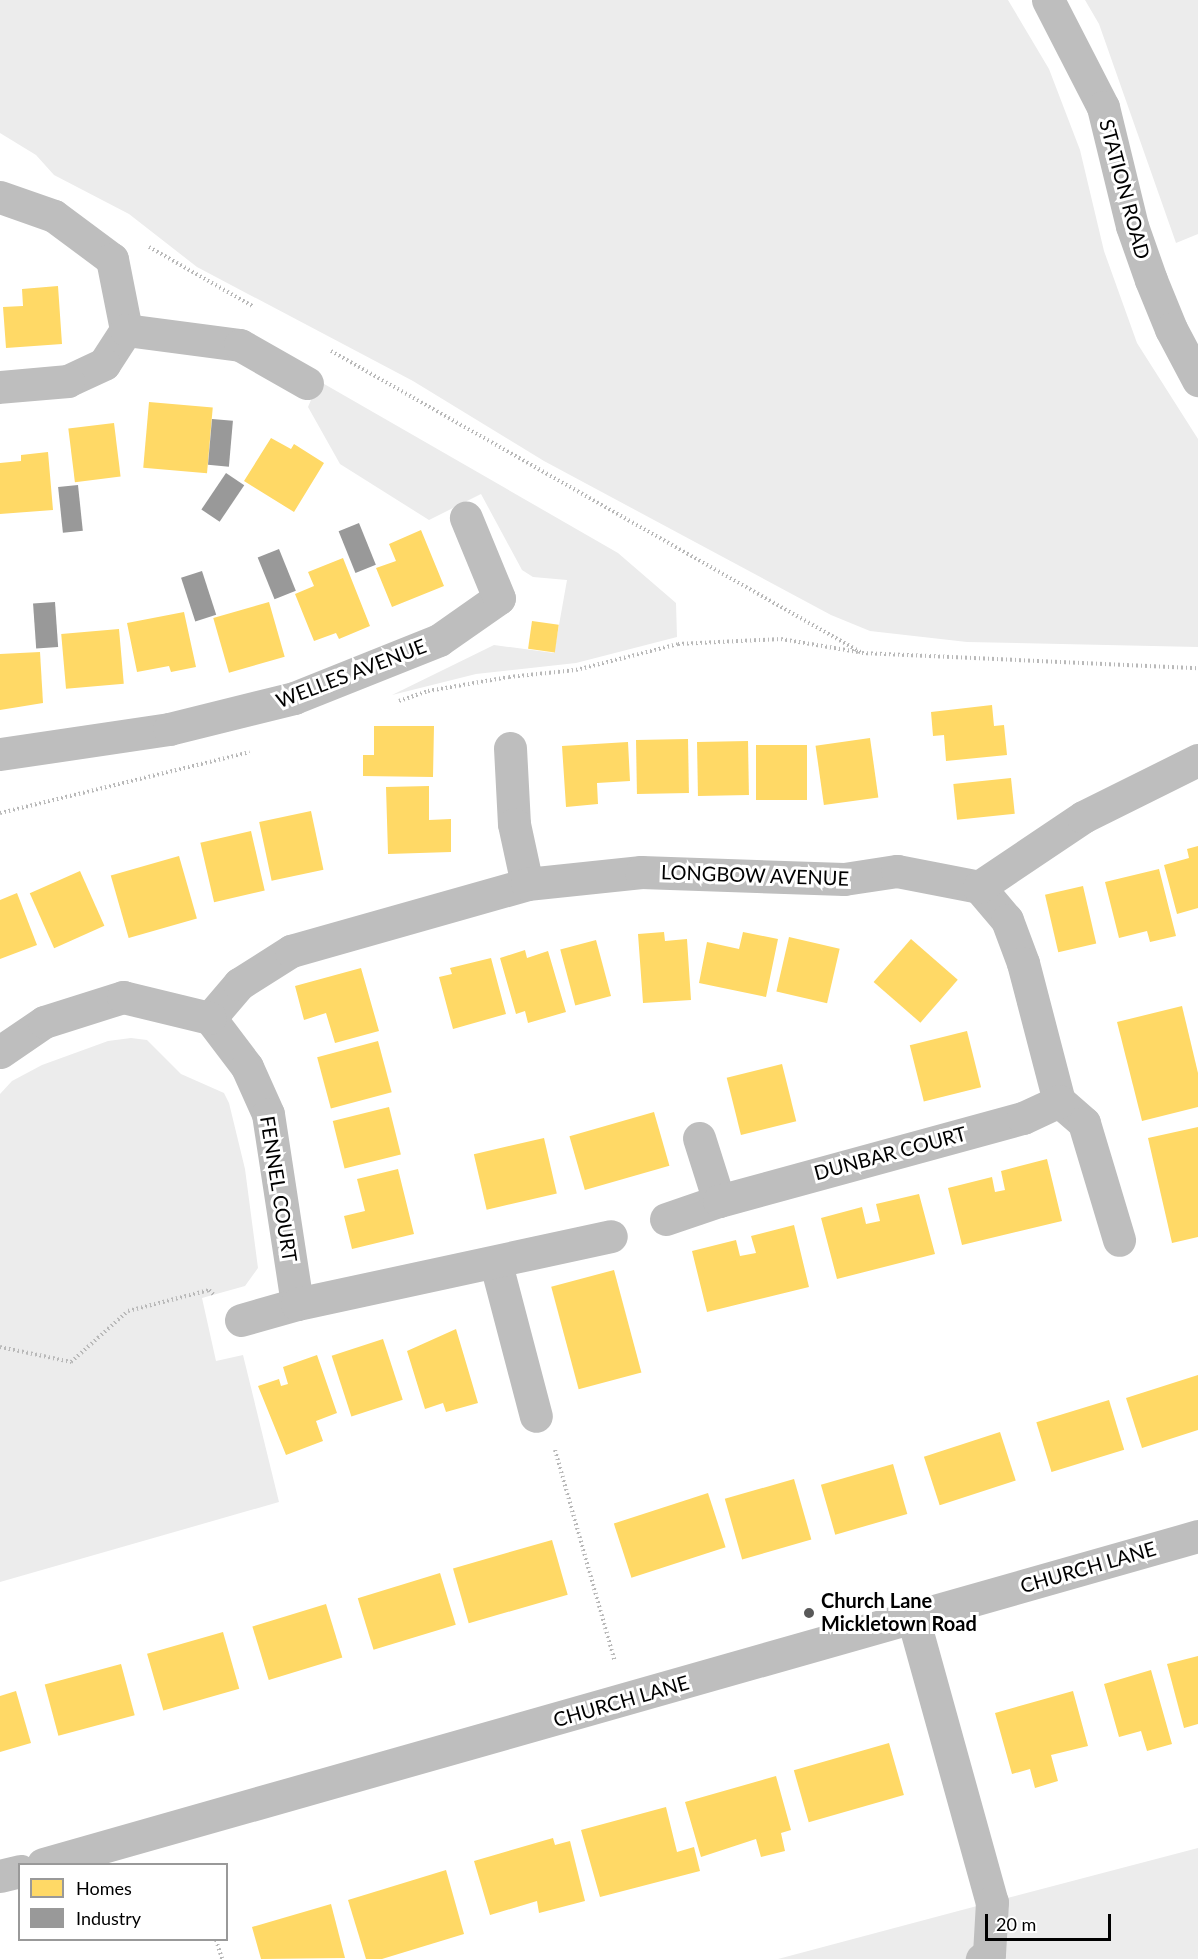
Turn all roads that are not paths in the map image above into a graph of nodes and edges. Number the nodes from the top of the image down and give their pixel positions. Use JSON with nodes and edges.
{"nodes":[{"id":1,"x":1048,"y":0,"type":"edge"},
{"id":2,"x":0,"y":197,"type":"edge"},
{"id":3,"x":126,"y":330,"type":"junction"},
{"id":4,"x":1198,"y":380,"type":"edge"},
{"id":5,"x":307,"y":383,"type":"dead end"},
{"id":6,"x":0,"y":387,"type":"edge"},
{"id":7,"x":466,"y":518,"type":"dead end"},
{"id":8,"x":510,"y":747,"type":"dead end"},
{"id":9,"x":0,"y":754,"type":"edge"},
{"id":10,"x":1198,"y":760,"type":"edge"},
{"id":11,"x":527,"y":884,"type":"junction"},
{"id":12,"x":979,"y":887,"type":"junction"},
{"id":13,"x":210,"y":1018,"type":"junction"},
{"id":14,"x":0,"y":1052,"type":"edge"},
{"id":15,"x":1059,"y":1101,"type":"junction"},
{"id":16,"x":699,"y":1138,"type":"dead end"},
{"id":17,"x":718,"y":1201,"type":"junction"},
{"id":18,"x":666,"y":1219,"type":"dead end"},
{"id":19,"x":611,"y":1236,"type":"dead end"},
{"id":20,"x":1119,"y":1240,"type":"dead end"},
{"id":21,"x":496,"y":1264,"type":"junction"},
{"id":22,"x":297,"y":1304,"type":"junction"},
{"id":23,"x":242,"y":1320,"type":"road end"},
{"id":24,"x":536,"y":1416,"type":"road end"},
{"id":25,"x":1198,"y":1536,"type":"edge"},
{"id":26,"x":913,"y":1618,"type":"junction"},
{"id":27,"x":47,"y":1863,"type":"edge"},
{"id":28,"x":18,"y":1872,"type":"edge"},
{"id":29,"x":0,"y":1876,"type":"edge"},
{"id":30,"x":982,"y":1959,"type":"edge"}],
"edges":[{"from":1,"to":4,"type":"street","name":"STATION ROAD"},
{"from":2,"to":3,"type":"street"},
{"from":3,"to":5,"type":"street"},
{"from":3,"to":6,"type":"street"},
{"from":7,"to":9,"type":"street","name":"WELLES AVENUE"},
{"from":8,"to":11,"type":"street"},
{"from":10,"to":12,"type":"street"},
{"from":11,"to":12,"type":"street","name":"LONGBOW AVENUE"},
{"from":11,"to":13,"type":"street","name":"LONGBOW AVENUE"},
{"from":12,"to":15,"type":"street"},
{"from":13,"to":14,"type":"street"},
{"from":13,"to":22,"type":"street","name":"FENNEL COURT"},
{"from":15,"to":17,"type":"street","name":"DUNBAR COURT"},
{"from":15,"to":20,"type":"street"},
{"from":16,"to":17,"type":"street"},
{"from":17,"to":18,"type":"street","name":"DUNBAR COURT"},
{"from":19,"to":21,"type":"street"},
{"from":21,"to":22,"type":"street"},
{"from":21,"to":24,"type":"street"},
{"from":22,"to":23,"type":"street"},
{"from":25,"to":26,"type":"street","name":"CHURCH LANE"},
{"from":26,"to":27,"type":"street","name":"CHURCH LANE"},
{"from":26,"to":30,"type":"street"},
{"from":28,"to":29,"type":"street"}]}
